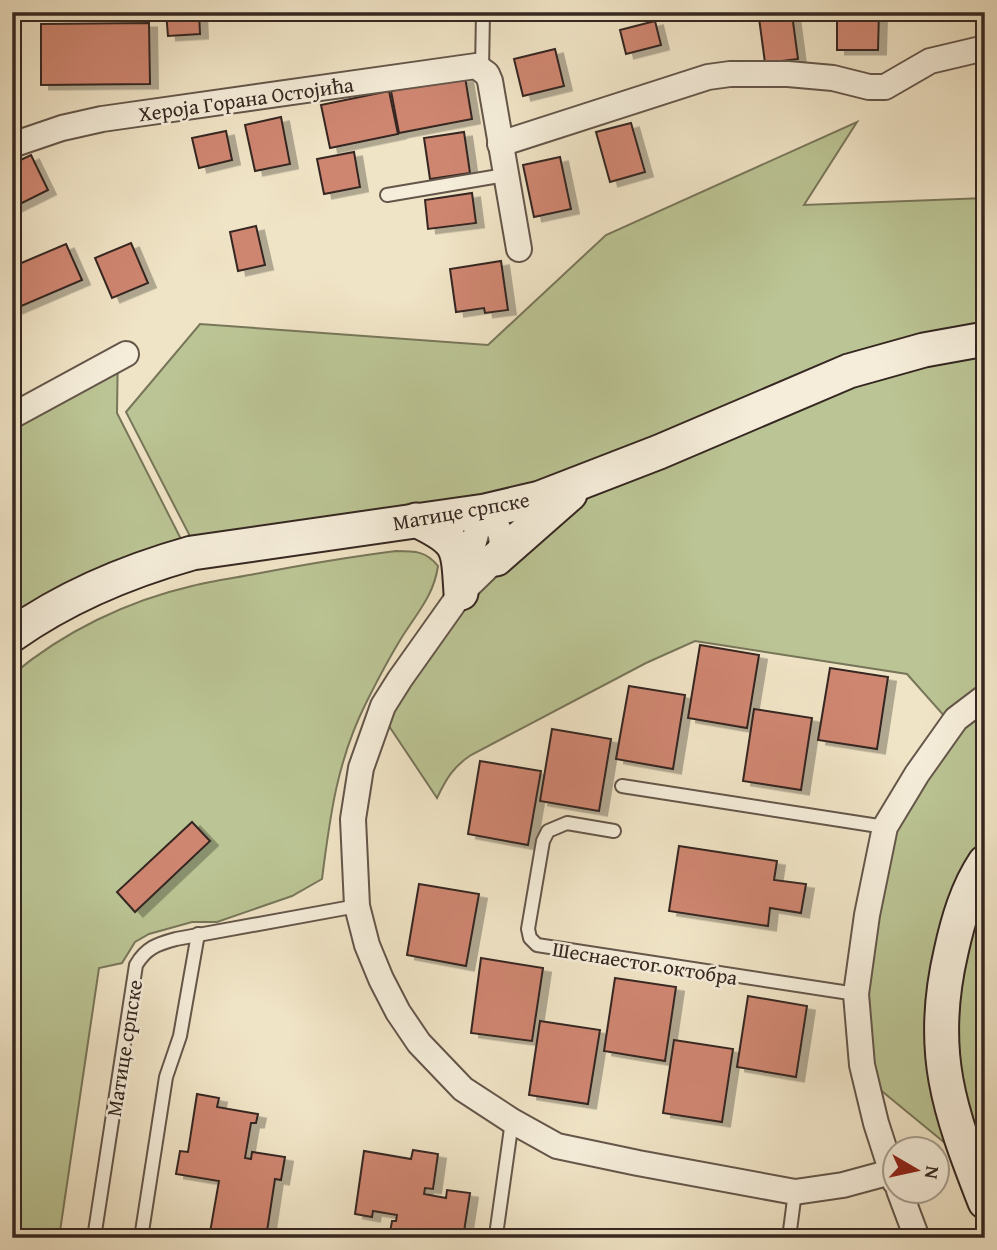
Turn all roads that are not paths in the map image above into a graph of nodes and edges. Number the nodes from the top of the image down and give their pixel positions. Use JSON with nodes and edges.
{"nodes":[{"id":1,"x":482,"y":12,"type":"edge"},
{"id":2,"x":985,"y":48,"type":"edge"},
{"id":3,"x":482,"y":70,"type":"junction"},
{"id":4,"x":500,"y":144,"type":"junction"},
{"id":5,"x":12,"y":145,"type":"edge"},
{"id":6,"x":505,"y":175,"type":"junction"},
{"id":7,"x":387,"y":194,"type":"dead end"},
{"id":8,"x":519,"y":249,"type":"dead end"},
{"id":9,"x":985,"y":339,"type":"edge"},
{"id":10,"x":126,"y":354,"type":"dead end"},
{"id":11,"x":12,"y":416,"type":"edge"},
{"id":12,"x":587,"y":480,"type":"junction"},
{"id":13,"x":485,"y":511,"type":"junction"},
{"id":14,"x":416,"y":520,"type":"junction"},
{"id":15,"x":495,"y":559,"type":"junction"},
{"id":16,"x":461,"y":593,"type":"junction"},
{"id":17,"x":12,"y":635,"type":"edge"},
{"id":18,"x":985,"y":697,"type":"edge"},
{"id":19,"x":622,"y":786,"type":"dead end"},
{"id":20,"x":885,"y":827,"type":"junction"},
{"id":21,"x":614,"y":831,"type":"dead end"},
{"id":22,"x":985,"y":862,"type":"edge"},
{"id":23,"x":357,"y":906,"type":"junction"},
{"id":24,"x":198,"y":934,"type":"junction"},
{"id":25,"x":856,"y":995,"type":"junction"},
{"id":26,"x":512,"y":1121,"type":"junction"},
{"id":27,"x":881,"y":1138,"type":"edge"},
{"id":28,"x":881,"y":1182,"type":"edge"},
{"id":29,"x":795,"y":1192,"type":"junction"},
{"id":30,"x":985,"y":1202,"type":"edge"},
{"id":31,"x":904,"y":1204,"type":"edge"},
{"id":32,"x":94,"y":1238,"type":"edge"},
{"id":33,"x":141,"y":1238,"type":"edge"},
{"id":34,"x":511,"y":1238,"type":"edge"},
{"id":35,"x":789,"y":1238,"type":"edge"},
{"id":36,"x":917,"y":1238,"type":"edge"}],
"edges":[{"from":1,"to":3,"type":"lane"},
{"from":2,"to":4,"type":"street"},
{"from":3,"to":4,"type":"street"},
{"from":3,"to":5,"type":"street","name":"Хероја Горана Остојића"},
{"from":4,"to":6,"type":"street"},
{"from":6,"to":7,"type":"lane"},
{"from":6,"to":8,"type":"street"},
{"from":9,"to":12,"type":"main road","name":"Матице српске"},
{"from":10,"to":11,"type":"street"},
{"from":12,"to":13,"type":"main road","name":"Матице српске"},
{"from":12,"to":15,"type":"main road"},
{"from":13,"to":14,"type":"main road","name":"Матице српске"},
{"from":13,"to":15,"type":"street"},
{"from":13,"to":16,"type":"street"},
{"from":14,"to":16,"type":"main road"},
{"from":14,"to":17,"type":"main road","name":"Матице српске"},
{"from":15,"to":16,"type":"street"},
{"from":16,"to":23,"type":"street"},
{"from":18,"to":20,"type":"street"},
{"from":19,"to":20,"type":"lane"},
{"from":20,"to":25,"type":"street"},
{"from":21,"to":25,"type":"lane","name":"Шеснаестог октобра"},
{"from":22,"to":30,"type":"main road"},
{"from":23,"to":24,"type":"lane","name":"Матице српске"},
{"from":23,"to":26,"type":"street"},
{"from":24,"to":32,"type":"lane","name":"Матице српске"},
{"from":24,"to":33,"type":"lane"},
{"from":25,"to":27,"type":"street"},
{"from":26,"to":29,"type":"street"},
{"from":26,"to":34,"type":"lane"},
{"from":28,"to":29,"type":"street"},
{"from":29,"to":35,"type":"lane"},
{"from":31,"to":36,"type":"street"}]}
